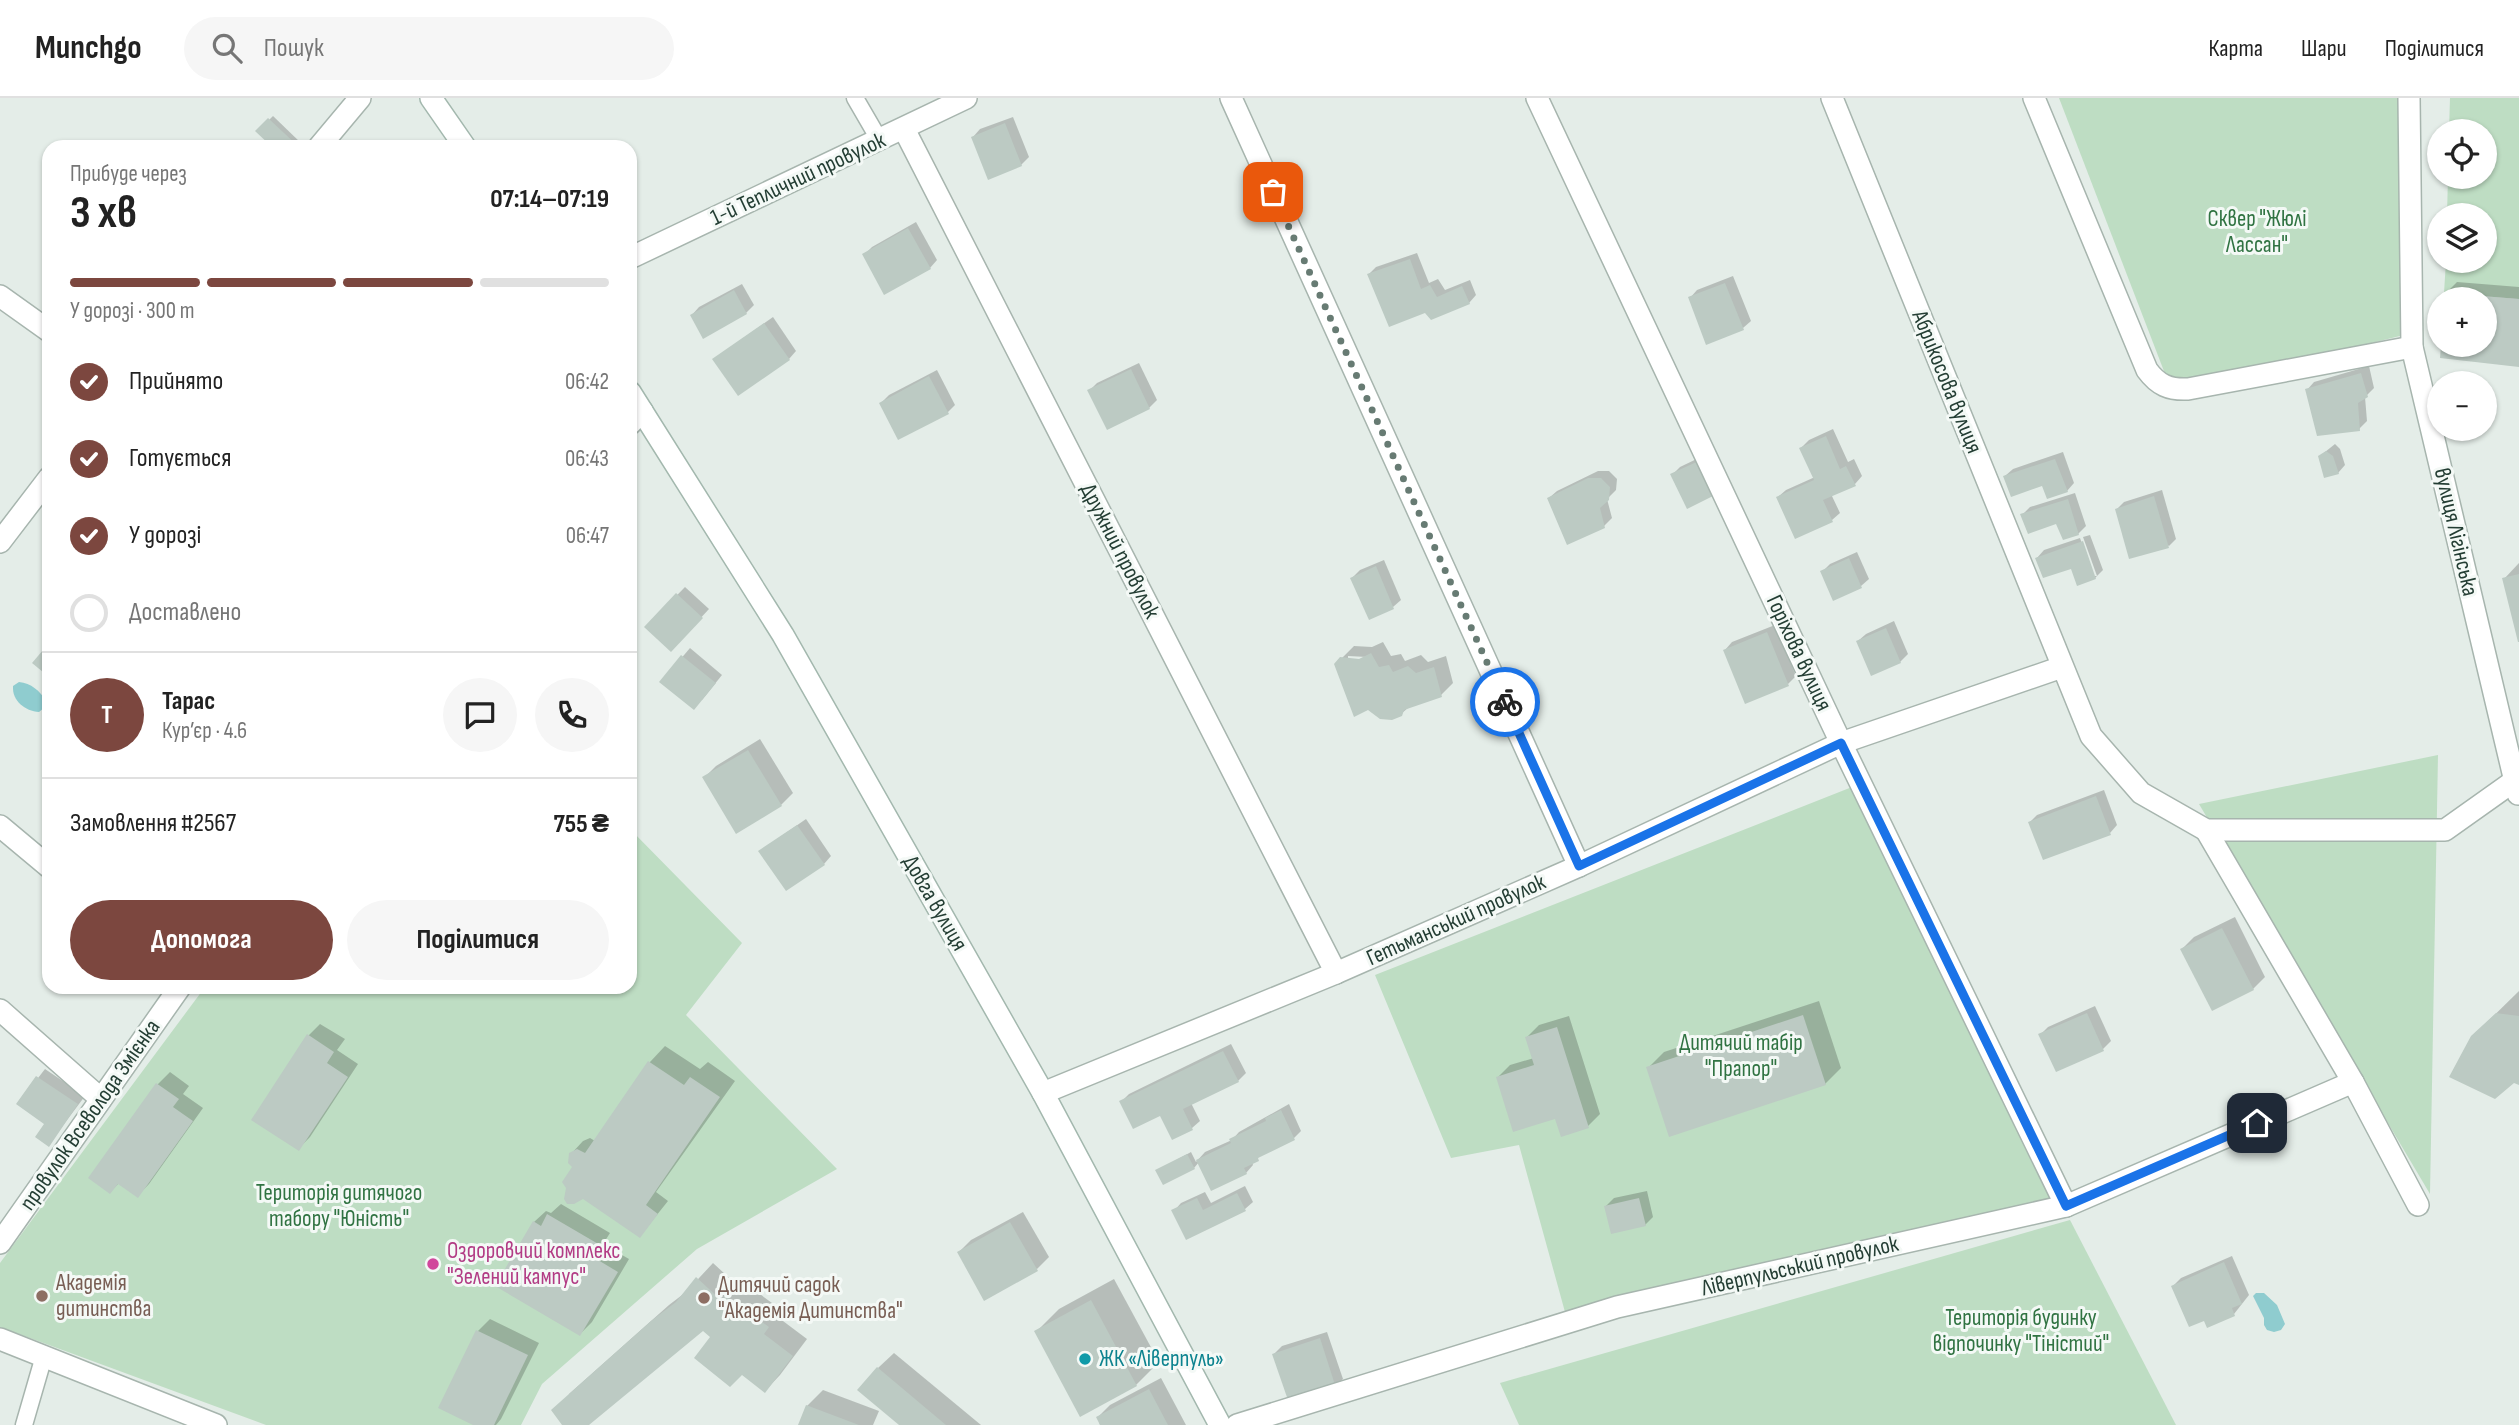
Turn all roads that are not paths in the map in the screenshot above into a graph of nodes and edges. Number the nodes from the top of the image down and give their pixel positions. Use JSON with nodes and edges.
{"nodes":[{"id":1,"x":360,"y":98,"type":"edge"},
{"id":2,"x":431,"y":98,"type":"edge"},
{"id":3,"x":855,"y":98,"type":"edge"},
{"id":4,"x":966,"y":98,"type":"edge"},
{"id":5,"x":1230,"y":98,"type":"edge"},
{"id":6,"x":1537,"y":98,"type":"edge"},
{"id":7,"x":1832,"y":98,"type":"edge"},
{"id":8,"x":2034,"y":98,"type":"edge"},
{"id":9,"x":2409,"y":98,"type":"edge"},
{"id":10,"x":904,"y":129,"type":"junction"},
{"id":11,"x":326,"y":140,"type":"edge"},
{"id":12,"x":459,"y":140,"type":"edge"},
{"id":13,"x":880,"y":141,"type":"junction"},
{"id":14,"x":637,"y":255,"type":"edge"},
{"id":15,"x":0,"y":296,"type":"edge"},
{"id":16,"x":42,"y":326,"type":"edge"},
{"id":17,"x":2412,"y":347,"type":"junction"},
{"id":18,"x":637,"y":418,"type":"edge"},
{"id":19,"x":42,"y":487,"type":"edge"},
{"id":20,"x":0,"y":542,"type":"edge"},
{"id":21,"x":2062,"y":667,"type":"junction"},
{"id":22,"x":1841,"y":743,"type":"junction"},
{"id":23,"x":2517,"y":788,"type":"edge"},
{"id":24,"x":0,"y":826,"type":"edge"},
{"id":25,"x":2206,"y":830,"type":"junction"},
{"id":26,"x":42,"y":861,"type":"edge"},
{"id":27,"x":1579,"y":866,"type":"junction"},
{"id":28,"x":1336,"y":973,"type":"junction"},
{"id":29,"x":175,"y":994,"type":"edge"},
{"id":30,"x":0,"y":1010,"type":"edge"},
{"id":31,"x":2353,"y":1082,"type":"junction"},
{"id":32,"x":1043,"y":1093,"type":"junction"},
{"id":33,"x":101,"y":1099,"type":"junction"},
{"id":34,"x":2418,"y":1205,"type":"dead end"},
{"id":35,"x":2066,"y":1206,"type":"junction"},
{"id":36,"x":0,"y":1243,"type":"edge"},
{"id":37,"x":0,"y":1339,"type":"edge"},
{"id":38,"x":44,"y":1356,"type":"junction"},
{"id":39,"x":24,"y":1425,"type":"edge"},
{"id":40,"x":216,"y":1425,"type":"edge"},
{"id":41,"x":1220,"y":1425,"type":"edge"},
{"id":42,"x":1237,"y":1425,"type":"edge"}],
"edges":[{"from":1,"to":11,"type":"street"},
{"from":2,"to":12,"type":"street"},
{"from":3,"to":13,"type":"lane"},
{"from":4,"to":10,"type":"street","name":"1-й Тепличний провулок"},
{"from":5,"to":27,"type":"street"},
{"from":6,"to":22,"type":"street","name":"Горіхова вулиця"},
{"from":7,"to":21,"type":"street","name":"Абрикосова вулиця"},
{"from":8,"to":17,"type":"street"},
{"from":9,"to":17,"type":"street","name":"вулиця Лігінська"},
{"from":10,"to":13,"type":"street","name":"1-й Тепличний провулок"},
{"from":10,"to":28,"type":"street","name":"Дружний провулок"},
{"from":13,"to":14,"type":"street","name":"1-й Тепличний провулок"},
{"from":15,"to":16,"type":"street"},
{"from":17,"to":23,"type":"street","name":"вулиця Лігінська"},
{"from":18,"to":32,"type":"street","name":"Довга вулиця"},
{"from":19,"to":20,"type":"street"},
{"from":21,"to":22,"type":"street","name":"Гетьманський провулок"},
{"from":21,"to":25,"type":"street","name":"Абрикосова вулиця"},
{"from":22,"to":27,"type":"street","name":"Гетьманський провулок"},
{"from":22,"to":35,"type":"street","name":"Горіхова вулиця"},
{"from":23,"to":25,"type":"street"},
{"from":24,"to":26,"type":"street"},
{"from":25,"to":31,"type":"street"},
{"from":27,"to":28,"type":"street","name":"Гетьманський провулок"},
{"from":28,"to":32,"type":"street","name":"Гетьманський провулок"},
{"from":29,"to":33,"type":"street","name":"провулок Всеволода Змієнка"},
{"from":30,"to":33,"type":"street"},
{"from":31,"to":34,"type":"street"},
{"from":31,"to":35,"type":"street","name":"Ліверпульський провулок"},
{"from":32,"to":41,"type":"street","name":"Довга вулиця"},
{"from":33,"to":36,"type":"street","name":"провулок Всеволода Змієнка"},
{"from":35,"to":42,"type":"street","name":"Ліверпульський провулок"},
{"from":37,"to":38,"type":"street"},
{"from":38,"to":39,"type":"lane"},
{"from":38,"to":40,"type":"street"}]}
